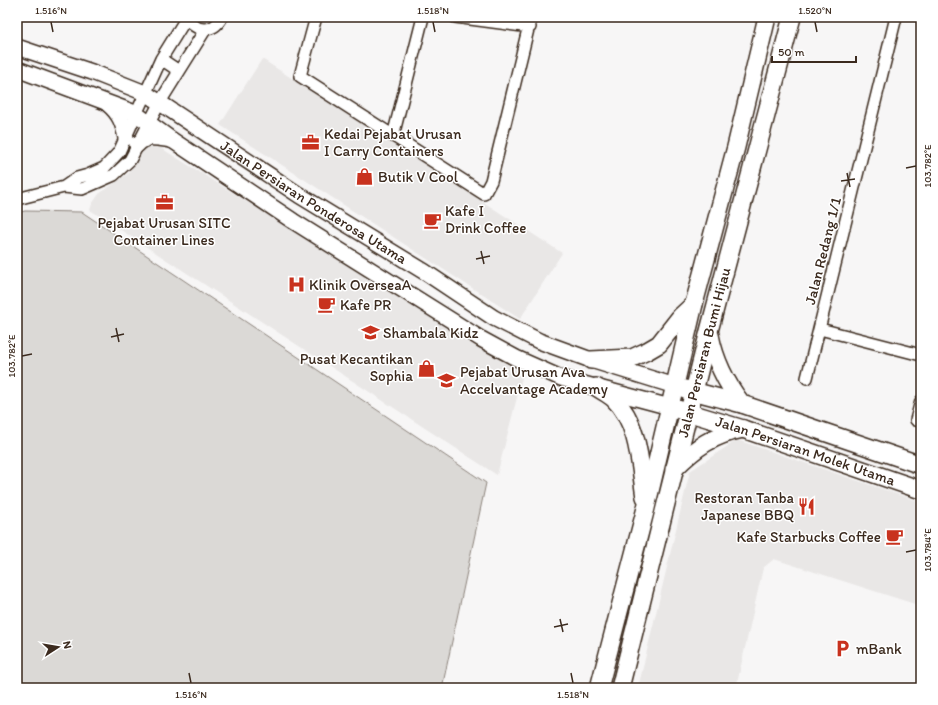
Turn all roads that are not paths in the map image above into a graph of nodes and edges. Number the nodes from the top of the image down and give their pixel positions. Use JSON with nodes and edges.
{"nodes":[{"id":1,"x":187,"y":17,"type":"edge"},
{"id":2,"x":222,"y":17,"type":"edge"},
{"id":3,"x":316,"y":17,"type":"edge"},
{"id":4,"x":423,"y":17,"type":"edge"},
{"id":5,"x":455,"y":17,"type":"edge"},
{"id":6,"x":792,"y":17,"type":"edge"},
{"id":7,"x":896,"y":17,"type":"edge"},
{"id":8,"x":766,"y":18,"type":"edge"},
{"id":9,"x":530,"y":22,"type":"edge"},
{"id":10,"x":205,"y":30,"type":"junction"},
{"id":11,"x":17,"y":47,"type":"edge"},
{"id":12,"x":161,"y":59,"type":"junction"},
{"id":13,"x":17,"y":69,"type":"edge"},
{"id":14,"x":179,"y":71,"type":"junction"},
{"id":15,"x":145,"y":93,"type":"junction"},
{"id":16,"x":104,"y":101,"type":"junction"},
{"id":17,"x":160,"y":102,"type":"junction"},
{"id":18,"x":135,"y":113,"type":"junction"},
{"id":19,"x":148,"y":122,"type":"junction"},
{"id":20,"x":393,"y":136,"type":"junction"},
{"id":21,"x":172,"y":140,"type":"junction"},
{"id":22,"x":132,"y":141,"type":"junction"},
{"id":23,"x":17,"y":199,"type":"edge"},
{"id":24,"x":694,"y":304,"type":"junction"},
{"id":25,"x":820,"y":329,"type":"junction"},
{"id":26,"x":709,"y":331,"type":"junction"},
{"id":27,"x":921,"y":355,"type":"edge"},
{"id":28,"x":591,"y":360,"type":"junction"},
{"id":29,"x":807,"y":378,"type":"dead end"},
{"id":30,"x":675,"y":386,"type":"junction"},
{"id":31,"x":596,"y":387,"type":"junction"},
{"id":32,"x":695,"y":392,"type":"junction"},
{"id":33,"x":921,"y":401,"type":"edge"},
{"id":34,"x":742,"y":404,"type":"junction"},
{"id":35,"x":670,"y":407,"type":"junction"},
{"id":36,"x":689,"y":412,"type":"junction"},
{"id":37,"x":916,"y":420,"type":"dead end"},
{"id":38,"x":743,"y":429,"type":"junction"},
{"id":39,"x":921,"y":465,"type":"edge"},
{"id":40,"x":674,"y":469,"type":"junction"},
{"id":41,"x":921,"y":490,"type":"edge"},
{"id":42,"x":646,"y":508,"type":"junction"},
{"id":43,"x":599,"y":688,"type":"edge"},
{"id":44,"x":620,"y":688,"type":"edge"}],
"edges":[{"from":1,"to":10,"type":"street"},
{"from":1,"to":12,"type":"street"},
{"from":2,"to":10,"type":"street"},
{"from":3,"to":20,"type":"street"},
{"from":4,"to":20,"type":"street"},
{"from":5,"to":9,"type":"street"},
{"from":6,"to":26,"type":"main road","name":"Jalan Persiaran Bumi Hijau"},
{"from":7,"to":25,"type":"street","name":"Jalan Redang 1/1"},
{"from":8,"to":24,"type":"main road","name":"Jalan Persiaran Bumi Hijau"},
{"from":9,"to":20,"type":"street"},
{"from":10,"to":14,"type":"street"},
{"from":11,"to":15,"type":"main road","name":"Jalan Persiaran Ponderosa Utama"},
{"from":12,"to":14,"type":"street"},
{"from":12,"to":15,"type":"street"},
{"from":13,"to":16,"type":"main road","name":"Jalan Persiaran Ponderosa Utama"},
{"from":14,"to":17,"type":"street"},
{"from":15,"to":17,"type":"main road","name":"Jalan Persiaran Ponderosa Utama"},
{"from":15,"to":18,"type":"street"},
{"from":16,"to":18,"type":"main road","name":"Jalan Persiaran Ponderosa Utama"},
{"from":16,"to":22,"type":"main road"},
{"from":17,"to":19,"type":"street"},
{"from":17,"to":28,"type":"main road","name":"Jalan Persiaran Ponderosa Utama"},
{"from":18,"to":19,"type":"main road","name":"Jalan Persiaran Ponderosa Utama"},
{"from":18,"to":22,"type":"street"},
{"from":19,"to":21,"type":"main road","name":"Jalan Persiaran Ponderosa Utama"},
{"from":19,"to":22,"type":"street"},
{"from":21,"to":22,"type":"main road"},
{"from":21,"to":31,"type":"main road","name":"Jalan Persiaran Ponderosa Utama"},
{"from":22,"to":23,"type":"street"},
{"from":24,"to":28,"type":"main road"},
{"from":24,"to":30,"type":"main road","name":"Jalan Persiaran Bumi Hijau"},
{"from":25,"to":27,"type":"street"},
{"from":25,"to":29,"type":"street","name":"Jalan Redang 1/1"},
{"from":26,"to":32,"type":"main road","name":"Jalan Persiaran Bumi Hijau"},
{"from":26,"to":34,"type":"main road"},
{"from":28,"to":30,"type":"main road","name":"Jalan Persiaran Ponderosa Utama"},
{"from":30,"to":32,"type":"main road","name":"Jalan Persiaran Molek Utama"},
{"from":30,"to":35,"type":"main road","name":"Jalan Persiaran Bumi Hijau"},
{"from":31,"to":35,"type":"main road","name":"Jalan Persiaran Ponderosa Utama"},
{"from":31,"to":42,"type":"main road"},
{"from":32,"to":34,"type":"main road","name":"Jalan Persiaran Molek Utama"},
{"from":32,"to":36,"type":"main road","name":"Jalan Persiaran Bumi Hijau"},
{"from":33,"to":37,"type":"street"},
{"from":34,"to":39,"type":"main road","name":"Jalan Persiaran Molek Utama"},
{"from":35,"to":36,"type":"main road","name":"Jalan Persiaran Molek Utama"},
{"from":35,"to":42,"type":"main road","name":"Jalan Persiaran Bumi Hijau"},
{"from":36,"to":38,"type":"main road","name":"Jalan Persiaran Molek Utama"},
{"from":36,"to":40,"type":"main road","name":"Jalan Persiaran Bumi Hijau"},
{"from":38,"to":40,"type":"main road"},
{"from":38,"to":41,"type":"main road","name":"Jalan Persiaran Molek Utama"},
{"from":40,"to":44,"type":"main road","name":"Jalan Persiaran Bumi Hijau"},
{"from":42,"to":43,"type":"main road","name":"Jalan Persiaran Bumi Hijau"}]}
